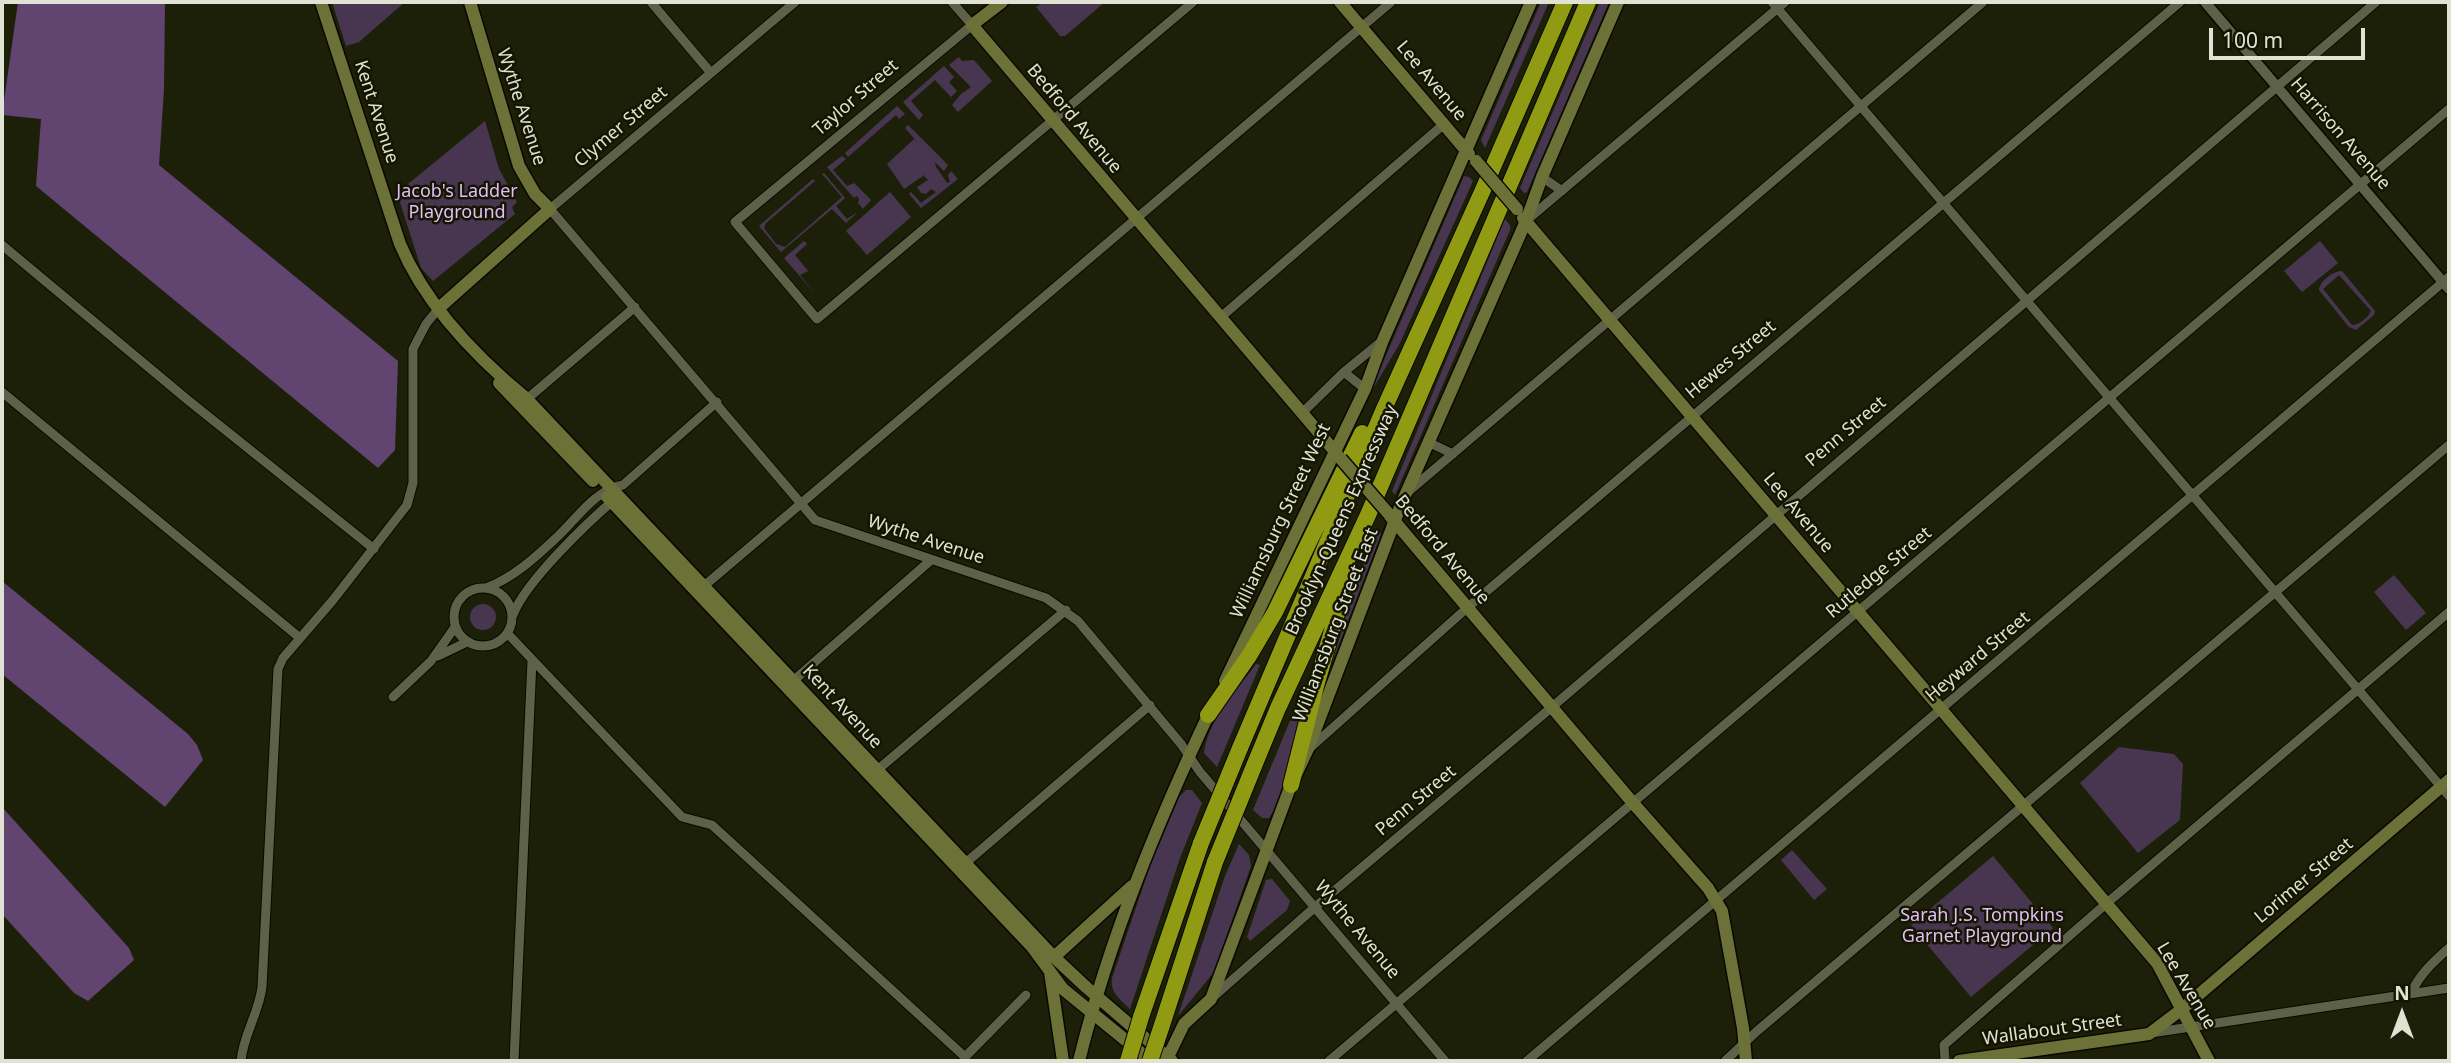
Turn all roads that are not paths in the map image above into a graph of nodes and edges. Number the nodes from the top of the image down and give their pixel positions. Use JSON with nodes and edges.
{"nodes":[{"id":1,"x":321,"y":2,"type":"edge"},
{"id":2,"x":470,"y":2,"type":"edge"},
{"id":3,"x":650,"y":2,"type":"edge"},
{"id":4,"x":795,"y":2,"type":"edge"},
{"id":5,"x":952,"y":2,"type":"edge"},
{"id":6,"x":1002,"y":2,"type":"edge"},
{"id":7,"x":1193,"y":2,"type":"edge"},
{"id":8,"x":1340,"y":2,"type":"edge"},
{"id":9,"x":1391,"y":2,"type":"edge"},
{"id":10,"x":1531,"y":2,"type":"edge"},
{"id":11,"x":1565,"y":2,"type":"edge"},
{"id":12,"x":1588,"y":2,"type":"edge"},
{"id":13,"x":1618,"y":2,"type":"edge"},
{"id":14,"x":1983,"y":2,"type":"edge"},
{"id":15,"x":2180,"y":2,"type":"edge"},
{"id":16,"x":2205,"y":2,"type":"edge"},
{"id":17,"x":2376,"y":2,"type":"edge"},
{"id":18,"x":1778,"y":4,"type":"edge"},
{"id":19,"x":972,"y":24,"type":"junction"},
{"id":20,"x":1361,"y":26,"type":"junction"},
{"id":21,"x":711,"y":73,"type":"junction"},
{"id":22,"x":2277,"y":87,"type":"junction"},
{"id":23,"x":1861,"y":106,"type":"junction"},
{"id":24,"x":2449,"y":109,"type":"edge"},
{"id":25,"x":1053,"y":121,"type":"junction"},
{"id":26,"x":1444,"y":124,"type":"junction"},
{"id":27,"x":1466,"y":150,"type":"junction"},
{"id":28,"x":1542,"y":177,"type":"junction"},
{"id":29,"x":2360,"y":184,"type":"junction"},
{"id":30,"x":1562,"y":191,"type":"junction"},
{"id":31,"x":1944,"y":203,"type":"junction"},
{"id":32,"x":550,"y":209,"type":"junction"},
{"id":33,"x":1136,"y":218,"type":"junction"},
{"id":34,"x":1526,"y":221,"type":"junction"},
{"id":35,"x":2,"y":245,"type":"edge"},
{"id":36,"x":2447,"y":282,"type":"edge"},
{"id":37,"x":2026,"y":300,"type":"junction"},
{"id":38,"x":635,"y":307,"type":"junction"},
{"id":39,"x":436,"y":311,"type":"junction"},
{"id":40,"x":1221,"y":317,"type":"junction"},
{"id":41,"x":1610,"y":319,"type":"junction"},
{"id":42,"x":1383,"y":340,"type":"junction"},
{"id":43,"x":493,"y":370,"type":"junction"},
{"id":44,"x":1343,"y":372,"type":"junction"},
{"id":45,"x":1365,"y":389,"type":"junction"},
{"id":46,"x":2,"y":391,"type":"edge"},
{"id":47,"x":2109,"y":397,"type":"junction"},
{"id":48,"x":527,"y":398,"type":"junction"},
{"id":49,"x":717,"y":402,"type":"junction"},
{"id":50,"x":1382,"y":411,"type":"junction"},
{"id":51,"x":1302,"y":413,"type":"junction"},
{"id":52,"x":1693,"y":416,"type":"junction"},
{"id":53,"x":1428,"y":442,"type":"junction"},
{"id":54,"x":2449,"y":444,"type":"edge"},
{"id":55,"x":1453,"y":454,"type":"junction"},
{"id":56,"x":1338,"y":455,"type":"junction"},
{"id":57,"x":1406,"y":494,"type":"junction"},
{"id":58,"x":611,"y":495,"type":"junction"},
{"id":59,"x":2192,"y":495,"type":"junction"},
{"id":60,"x":802,"y":504,"type":"junction"},
{"id":61,"x":1775,"y":513,"type":"junction"},
{"id":62,"x":1368,"y":514,"type":"junction"},
{"id":63,"x":1391,"y":517,"type":"junction"},
{"id":64,"x":374,"y":549,"type":"junction"},
{"id":65,"x":932,"y":560,"type":"junction"},
{"id":66,"x":704,"y":586,"type":"junction"},
{"id":67,"x":486,"y":588,"type":"junction"},
{"id":68,"x":2275,"y":593,"type":"junction"},
{"id":69,"x":1467,"y":608,"type":"junction"},
{"id":70,"x":1066,"y":610,"type":"junction"},
{"id":71,"x":1858,"y":611,"type":"junction"},
{"id":72,"x":2449,"y":612,"type":"edge"},
{"id":73,"x":512,"y":617,"type":"junction"},
{"id":74,"x":454,"y":626,"type":"junction"},
{"id":75,"x":508,"y":635,"type":"junction"},
{"id":76,"x":300,"y":638,"type":"junction"},
{"id":77,"x":467,"y":642,"type":"junction"},
{"id":78,"x":431,"y":661,"type":"junction"},
{"id":79,"x":532,"y":661,"type":"junction"},
{"id":80,"x":793,"y":681,"type":"junction"},
{"id":81,"x":2358,"y":690,"type":"junction"},
{"id":82,"x":393,"y":697,"type":"dead end"},
{"id":83,"x":1150,"y":705,"type":"junction"},
{"id":84,"x":1552,"y":707,"type":"junction"},
{"id":85,"x":1941,"y":708,"type":"junction"},
{"id":86,"x":1208,"y":715,"type":"junction"},
{"id":87,"x":1308,"y":749,"type":"junction"},
{"id":88,"x":1189,"y":756,"type":"junction"},
{"id":89,"x":874,"y":773,"type":"junction"},
{"id":90,"x":1291,"y":786,"type":"junction"},
{"id":91,"x":2447,"y":788,"type":"edge"},
{"id":92,"x":1633,"y":803,"type":"junction"},
{"id":93,"x":2024,"y":806,"type":"junction"},
{"id":94,"x":1267,"y":850,"type":"junction"},
{"id":95,"x":962,"y":866,"type":"junction"},
{"id":96,"x":1135,"y":884,"type":"junction"},
{"id":97,"x":1716,"y":900,"type":"junction"},
{"id":98,"x":2107,"y":903,"type":"junction"},
{"id":99,"x":1314,"y":908,"type":"junction"},
{"id":100,"x":2449,"y":948,"type":"edge"},
{"id":101,"x":1054,"y":957,"type":"junction"},
{"id":102,"x":1050,"y":972,"type":"junction"},
{"id":103,"x":2449,"y":988,"type":"edge"},
{"id":104,"x":2411,"y":993,"type":"junction"},
{"id":105,"x":1026,"y":995,"type":"dead end"},
{"id":106,"x":1097,"y":997,"type":"junction"},
{"id":107,"x":1211,"y":999,"type":"junction"},
{"id":108,"x":1396,"y":1004,"type":"junction"},
{"id":109,"x":2182,"y":1009,"type":"junction"},
{"id":110,"x":1092,"y":1012,"type":"junction"},
{"id":111,"x":2191,"y":1027,"type":"junction"},
{"id":112,"x":2149,"y":1034,"type":"junction"},
{"id":113,"x":1743,"y":1044,"type":"junction"},
{"id":114,"x":1169,"y":1060,"type":"edge"},
{"id":115,"x":241,"y":1061,"type":"edge"},
{"id":116,"x":514,"y":1061,"type":"edge"},
{"id":117,"x":1063,"y":1061,"type":"edge"},
{"id":118,"x":1079,"y":1061,"type":"edge"},
{"id":119,"x":1128,"y":1061,"type":"edge"},
{"id":120,"x":1150,"y":1061,"type":"edge"},
{"id":121,"x":1329,"y":1061,"type":"edge"},
{"id":122,"x":1445,"y":1061,"type":"edge"},
{"id":123,"x":1527,"y":1061,"type":"edge"},
{"id":124,"x":1725,"y":1061,"type":"edge"},
{"id":125,"x":1746,"y":1061,"type":"edge"},
{"id":126,"x":1945,"y":1061,"type":"edge"},
{"id":127,"x":1959,"y":1061,"type":"edge"},
{"id":128,"x":2209,"y":1061,"type":"edge"}],
"edges":[{"from":1,"to":39,"type":"main road","name":"Kent Avenue"},
{"from":2,"to":32,"type":"main road","name":"Wythe Avenue"},
{"from":3,"to":21,"type":"street"},
{"from":4,"to":21,"type":"street","name":"Clymer Street"},
{"from":5,"to":19,"type":"street","name":"Bedford Avenue"},
{"from":6,"to":19,"type":"main road","name":"Taylor Street"},
{"from":7,"to":25,"type":"street"},
{"from":8,"to":20,"type":"main road","name":"Lee Avenue"},
{"from":9,"to":20,"type":"street"},
{"from":10,"to":27,"type":"main road","name":"Williamsburg Street West"},
{"from":11,"to":50,"type":"highway","name":"Brooklyn-Queens Expressway"},
{"from":12,"to":62,"type":"highway","name":"Brooklyn-Queens Expressway"},
{"from":13,"to":28,"type":"main road","name":"Williamsburg Street East"},
{"from":14,"to":23,"type":"street"},
{"from":15,"to":31,"type":"street","name":"Hewes Street"},
{"from":16,"to":22,"type":"street","name":"Harrison Avenue"},
{"from":17,"to":22,"type":"street","name":"Penn Street"},
{"from":18,"to":23,"type":"street"},
{"from":18,"to":30,"type":"street"},
{"from":19,"to":25,"type":"main road","name":"Bedford Avenue"},
{"from":19,"to":25,"type":"street","name":"Taylor Street"},
{"from":20,"to":26,"type":"main road","name":"Lee Avenue"},
{"from":20,"to":33,"type":"street"},
{"from":21,"to":32,"type":"street","name":"Clymer Street"},
{"from":22,"to":29,"type":"street","name":"Harrison Avenue"},
{"from":22,"to":37,"type":"street","name":"Penn Street"},
{"from":23,"to":31,"type":"street"},
{"from":23,"to":41,"type":"street"},
{"from":24,"to":29,"type":"street","name":"Rutledge Street"},
{"from":25,"to":33,"type":"main road","name":"Bedford Avenue"},
{"from":26,"to":27,"type":"main road","name":"Lee Avenue"},
{"from":26,"to":40,"type":"street"},
{"from":27,"to":34,"type":"main road","name":"Lee Avenue","bridge":true},
{"from":27,"to":42,"type":"main road","name":"Williamsburg Street West"},
{"from":28,"to":30,"type":"street"},
{"from":28,"to":34,"type":"main road","name":"Williamsburg Street East"},
{"from":29,"to":36,"type":"street","name":"Harrison Avenue"},
{"from":29,"to":47,"type":"street","name":"Rutledge Street"},
{"from":30,"to":34,"type":"street"},
{"from":31,"to":37,"type":"street"},
{"from":31,"to":52,"type":"street","name":"Hewes Street"},
{"from":32,"to":38,"type":"street","name":"Wythe Avenue"},
{"from":32,"to":39,"type":"main road","name":"Clymer Street"},
{"from":33,"to":40,"type":"main road","name":"Bedford Avenue"},
{"from":33,"to":60,"type":"street"},
{"from":34,"to":41,"type":"main road","name":"Lee Avenue"},
{"from":34,"to":53,"type":"main road","name":"Williamsburg Street East"},
{"from":35,"to":64,"type":"street"},
{"from":36,"to":59,"type":"street","name":"Heyward Street"},
{"from":37,"to":47,"type":"street"},
{"from":37,"to":61,"type":"street","name":"Penn Street"},
{"from":38,"to":48,"type":"street"},
{"from":38,"to":49,"type":"street","name":"Wythe Avenue"},
{"from":39,"to":43,"type":"main road","name":"Kent Avenue"},
{"from":39,"to":64,"type":"street"},
{"from":40,"to":51,"type":"main road","name":"Bedford Avenue"},
{"from":41,"to":52,"type":"main road","name":"Lee Avenue"},
{"from":41,"to":55,"type":"street"},
{"from":42,"to":44,"type":"street"},
{"from":42,"to":45,"type":"main road","name":"Williamsburg Street West"},
{"from":43,"to":48,"type":"main road","name":"Kent Avenue"},
{"from":43,"to":58,"type":"main road","name":"Kent Avenue"},
{"from":44,"to":45,"type":"street"},
{"from":44,"to":51,"type":"street"},
{"from":45,"to":56,"type":"main road","name":"Williamsburg Street West"},
{"from":46,"to":76,"type":"street"},
{"from":47,"to":59,"type":"street"},
{"from":47,"to":71,"type":"street","name":"Rutledge Street"},
{"from":48,"to":58,"type":"main road","name":"Kent Avenue"},
{"from":49,"to":58,"type":"street"},
{"from":49,"to":60,"type":"street","name":"Wythe Avenue"},
{"from":50,"to":86,"type":"highway"},
{"from":50,"to":119,"type":"highway","name":"Brooklyn-Queens Expressway","bridge":true},
{"from":51,"to":56,"type":"main road","name":"Bedford Avenue"},
{"from":52,"to":61,"type":"main road","name":"Lee Avenue"},
{"from":52,"to":69,"type":"street","name":"Hewes Street"},
{"from":53,"to":55,"type":"street"},
{"from":53,"to":57,"type":"main road","name":"Williamsburg Street East"},
{"from":54,"to":68,"type":"street"},
{"from":55,"to":57,"type":"street"},
{"from":56,"to":63,"type":"main road","name":"Bedford Avenue","bridge":true},
{"from":56,"to":86,"type":"main road","name":"Williamsburg Street West"},
{"from":57,"to":63,"type":"main road","name":"Williamsburg Street East"},
{"from":58,"to":66,"type":"main road","name":"Kent Avenue"},
{"from":58,"to":67,"type":"street"},
{"from":58,"to":73,"type":"street"},
{"from":58,"to":89,"type":"main road","name":"Kent Avenue"},
{"from":59,"to":68,"type":"street"},
{"from":59,"to":85,"type":"street","name":"Heyward Street"},
{"from":60,"to":65,"type":"street","name":"Wythe Avenue"},
{"from":60,"to":66,"type":"street"},
{"from":61,"to":71,"type":"main road","name":"Lee Avenue"},
{"from":61,"to":84,"type":"street","name":"Penn Street"},
{"from":62,"to":90,"type":"highway"},
{"from":62,"to":120,"type":"highway","name":"Brooklyn-Queens Expressway","bridge":true},
{"from":63,"to":69,"type":"main road","name":"Bedford Avenue"},
{"from":63,"to":87,"type":"main road","name":"Williamsburg Street East"},
{"from":64,"to":76,"type":"street"},
{"from":65,"to":70,"type":"street","name":"Wythe Avenue"},
{"from":65,"to":80,"type":"street"},
{"from":66,"to":80,"type":"main road","name":"Kent Avenue"},
{"from":67,"to":73,"type":"street"},
{"from":67,"to":74,"type":"street"},
{"from":68,"to":81,"type":"street"},
{"from":68,"to":93,"type":"street"},
{"from":69,"to":84,"type":"main road","name":"Bedford Avenue"},
{"from":69,"to":87,"type":"street","name":"Hewes Street"},
{"from":70,"to":83,"type":"street","name":"Wythe Avenue"},
{"from":70,"to":89,"type":"street"},
{"from":71,"to":85,"type":"main road","name":"Lee Avenue"},
{"from":71,"to":92,"type":"street","name":"Rutledge Street"},
{"from":72,"to":81,"type":"street"},
{"from":73,"to":75,"type":"street"},
{"from":74,"to":77,"type":"street"},
{"from":74,"to":78,"type":"street"},
{"from":75,"to":77,"type":"street"},
{"from":75,"to":79,"type":"street"},
{"from":76,"to":115,"type":"street"},
{"from":77,"to":78,"type":"street"},
{"from":78,"to":82,"type":"street"},
{"from":79,"to":105,"type":"street"},
{"from":79,"to":116,"type":"street"},
{"from":80,"to":89,"type":"main road","name":"Kent Avenue"},
{"from":81,"to":91,"type":"street"},
{"from":81,"to":98,"type":"street"},
{"from":83,"to":88,"type":"street","name":"Wythe Avenue"},
{"from":83,"to":95,"type":"street"},
{"from":84,"to":92,"type":"main road","name":"Bedford Avenue"},
{"from":84,"to":99,"type":"street","name":"Penn Street"},
{"from":85,"to":93,"type":"main road","name":"Lee Avenue"},
{"from":85,"to":97,"type":"street","name":"Heyward Street"},
{"from":86,"to":88,"type":"main road","name":"Williamsburg Street West"},
{"from":87,"to":90,"type":"main road","name":"Williamsburg Street East"},
{"from":88,"to":94,"type":"street","name":"Wythe Avenue"},
{"from":88,"to":96,"type":"main road","name":"Williamsburg Street West"},
{"from":89,"to":95,"type":"main road","name":"Kent Avenue"},
{"from":90,"to":94,"type":"main road","name":"Williamsburg Street East"},
{"from":91,"to":109,"type":"main road","name":"Lorimer Street"},
{"from":92,"to":97,"type":"main road","name":"Bedford Avenue"},
{"from":92,"to":108,"type":"street","name":"Rutledge Street"},
{"from":93,"to":98,"type":"main road","name":"Lee Avenue"},
{"from":93,"to":113,"type":"street"},
{"from":94,"to":99,"type":"street","name":"Wythe Avenue"},
{"from":94,"to":107,"type":"main road","name":"Williamsburg Street East"},
{"from":95,"to":101,"type":"main road","name":"Kent Avenue"},
{"from":95,"to":102,"type":"main road","name":"Kent Avenue"},
{"from":96,"to":101,"type":"main road"},
{"from":96,"to":106,"type":"main road","name":"Williamsburg Street West"},
{"from":97,"to":113,"type":"main road","name":"Bedford Avenue"},
{"from":97,"to":123,"type":"street","name":"Heyward Street"},
{"from":98,"to":109,"type":"main road","name":"Lee Avenue"},
{"from":98,"to":126,"type":"street"},
{"from":99,"to":107,"type":"street","name":"Penn Street"},
{"from":99,"to":108,"type":"street","name":"Wythe Avenue"},
{"from":100,"to":104,"type":"street"},
{"from":101,"to":106,"type":"main road","name":"Kent Avenue"},
{"from":102,"to":110,"type":"main road","name":"Kent Avenue"},
{"from":102,"to":117,"type":"main road"},
{"from":103,"to":104,"type":"street","name":"Wallabout Street"},
{"from":104,"to":111,"type":"street","name":"Wallabout Street"},
{"from":106,"to":110,"type":"main road","name":"Williamsburg Street West"},
{"from":106,"to":114,"type":"main road","name":"Kent Avenue"},
{"from":107,"to":114,"type":"main road","name":"Williamsburg Street East"},
{"from":108,"to":121,"type":"street","name":"Rutledge Street"},
{"from":108,"to":122,"type":"street","name":"Wythe Avenue"},
{"from":109,"to":111,"type":"main road","name":"Lee Avenue"},
{"from":109,"to":112,"type":"main road","name":"Wallabout Street"},
{"from":110,"to":118,"type":"main road","name":"Williamsburg Street West"},
{"from":110,"to":120,"type":"main road","name":"Kent Avenue"},
{"from":111,"to":112,"type":"street","name":"Wallabout Street"},
{"from":111,"to":128,"type":"main road","name":"Lee Avenue"},
{"from":112,"to":127,"type":"main road","name":"Wallabout Street"},
{"from":113,"to":124,"type":"street"},
{"from":113,"to":125,"type":"main road","name":"Bedford Avenue"}]}
